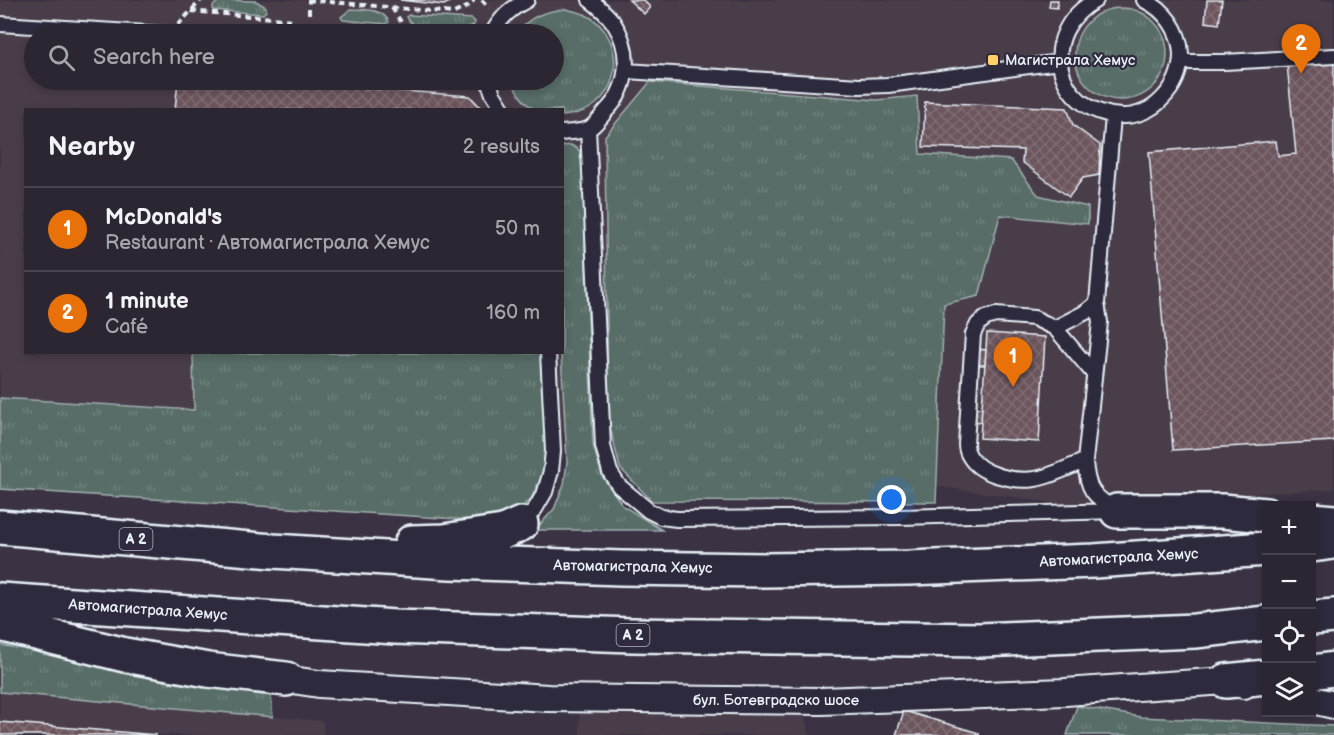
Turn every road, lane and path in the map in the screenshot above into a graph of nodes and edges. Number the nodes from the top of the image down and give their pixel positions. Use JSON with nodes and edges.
{"nodes":[{"id":1,"x":201,"y":0,"type":"edge"},
{"id":2,"x":308,"y":0,"type":"edge"},
{"id":3,"x":474,"y":0,"type":"edge"},
{"id":4,"x":527,"y":0,"type":"edge"},
{"id":5,"x":590,"y":0,"type":"edge"},
{"id":6,"x":1095,"y":0,"type":"edge"},
{"id":7,"x":1144,"y":0,"type":"edge"},
{"id":8,"x":335,"y":1,"type":"edge"},
{"id":9,"x":392,"y":8,"type":"junction"},
{"id":10,"x":0,"y":24,"type":"edge"},
{"id":11,"x":176,"y":24,"type":"edge"},
{"id":12,"x":307,"y":24,"type":"edge"},
{"id":13,"x":402,"y":24,"type":"edge"},
{"id":14,"x":498,"y":24,"type":"edge"},
{"id":15,"x":24,"y":25,"type":"edge"},
{"id":16,"x":1334,"y":56,"type":"edge"},
{"id":17,"x":1059,"y":62,"type":"junction"},
{"id":18,"x":1181,"y":62,"type":"junction"},
{"id":19,"x":626,"y":71,"type":"junction"},
{"id":20,"x":492,"y":90,"type":"edge"},
{"id":21,"x":502,"y":108,"type":"edge"},
{"id":22,"x":1113,"y":116,"type":"junction"},
{"id":23,"x":588,"y":129,"type":"junction"},
{"id":24,"x":564,"y":133,"type":"edge"},
{"id":25,"x":1097,"y":303,"type":"junction"},
{"id":26,"x":1055,"y":328,"type":"junction"},
{"id":27,"x":548,"y":354,"type":"edge"},
{"id":28,"x":1094,"y":374,"type":"junction"},
{"id":29,"x":1085,"y":461,"type":"junction"},
{"id":30,"x":1117,"y":511,"type":"junction"},
{"id":31,"x":1262,"y":515,"type":"edge"},
{"id":32,"x":1316,"y":520,"type":"edge"},
{"id":33,"x":1334,"y":522,"type":"edge"},
{"id":34,"x":521,"y":524,"type":"joint"},
{"id":35,"x":0,"y":527,"type":"edge"},
{"id":36,"x":1334,"y":542,"type":"edge"},
{"id":37,"x":1316,"y":544,"type":"edge"},
{"id":38,"x":1262,"y":549,"type":"edge"},
{"id":39,"x":273,"y":551,"type":"junction"},
{"id":40,"x":0,"y":600,"type":"edge"},
{"id":41,"x":1334,"y":615,"type":"edge"},
{"id":42,"x":1316,"y":617,"type":"edge"},
{"id":43,"x":1262,"y":623,"type":"edge"},
{"id":44,"x":0,"y":624,"type":"edge"},
{"id":45,"x":1334,"y":669,"type":"edge"},
{"id":46,"x":1316,"y":671,"type":"edge"},
{"id":47,"x":1262,"y":677,"type":"edge"},
{"id":48,"x":286,"y":680,"type":"joint"},
{"id":49,"x":1226,"y":681,"type":"junction"},
{"id":50,"x":1262,"y":689,"type":"edge"},
{"id":51,"x":1316,"y":701,"type":"edge"},
{"id":52,"x":1334,"y":705,"type":"edge"}],
"edges":[{"from":1,"to":11,"type":"path"},
{"from":2,"to":8,"type":"path"},
{"from":2,"to":12,"type":"path"},
{"from":3,"to":9,"type":"path"},
{"from":4,"to":14,"type":"lane"},
{"from":5,"to":19,"type":"lane"},
{"from":6,"to":17,"type":"lane"},
{"from":7,"to":18,"type":"lane"},
{"from":8,"to":9,"type":"path"},
{"from":9,"to":13,"type":"path"},
{"from":10,"to":15,"type":"lane"},
{"from":16,"to":18,"type":"lane"},
{"from":17,"to":19,"type":"lane"},
{"from":17,"to":22,"type":"lane"},
{"from":18,"to":22,"type":"lane"},
{"from":19,"to":23,"type":"lane"},
{"from":20,"to":21,"type":"lane"},
{"from":22,"to":25,"type":"lane"},
{"from":23,"to":24,"type":"lane"},
{"from":23,"to":30,"type":"lane"},
{"from":25,"to":26,"type":"lane"},
{"from":25,"to":28,"type":"lane"},
{"from":26,"to":28,"type":"lane"},
{"from":26,"to":29,"type":"lane"},
{"from":27,"to":34,"type":"lane"},
{"from":28,"to":29,"type":"lane"},
{"from":29,"to":30,"type":"lane"},
{"from":30,"to":31,"type":"highway"},
{"from":32,"to":33,"type":"highway"},
{"from":34,"to":39,"type":"highway"},
{"from":35,"to":39,"type":"highway","name":"Автомагистрала Хемус","number":"A 2"},
{"from":36,"to":37,"type":"highway"},
{"from":38,"to":39,"type":"highway","name":"Автомагистрала Хемус","number":"A 2"},
{"from":40,"to":43,"type":"highway","name":"Автомагистрала Хемус","number":"A 2"},
{"from":41,"to":42,"type":"highway"},
{"from":44,"to":48,"type":"highway"},
{"from":45,"to":46,"type":"highway"},
{"from":47,"to":49,"type":"highway"},
{"from":48,"to":49,"type":"street","name":"бул. Ботевградско шосе"},
{"from":49,"to":50,"type":"street","name":"бул. Ботевградско шосе"},
{"from":51,"to":52,"type":"street"}]}
